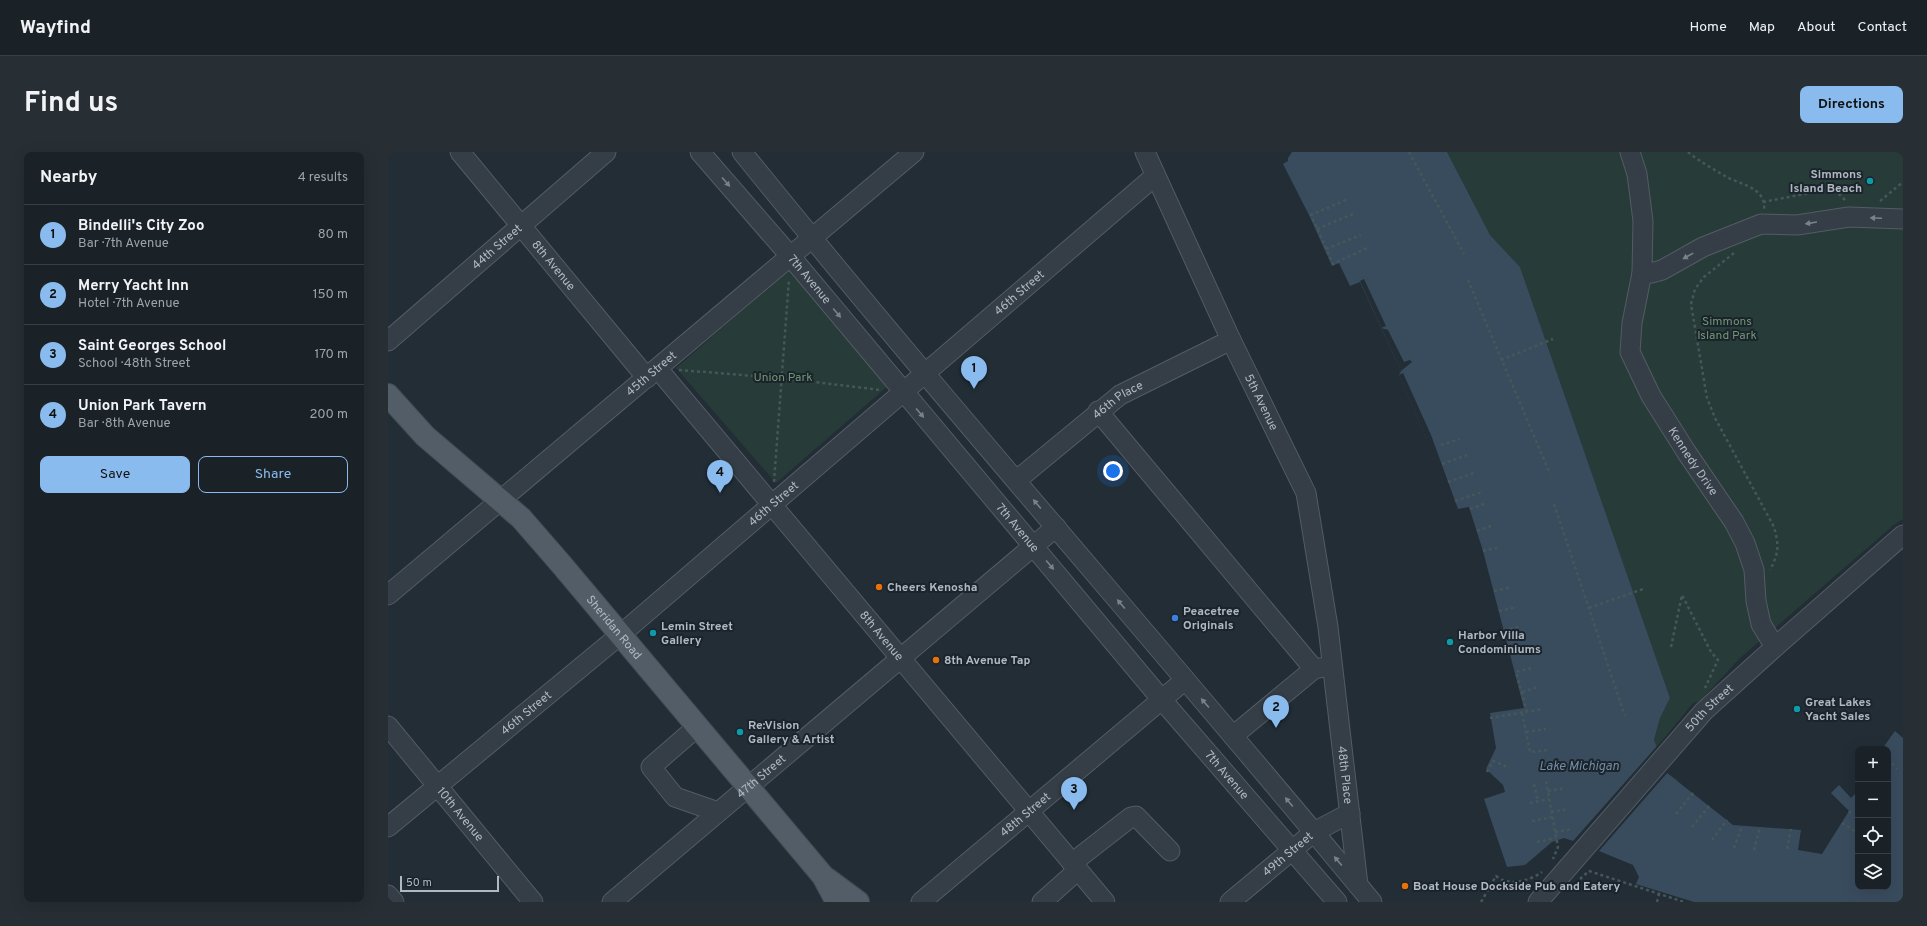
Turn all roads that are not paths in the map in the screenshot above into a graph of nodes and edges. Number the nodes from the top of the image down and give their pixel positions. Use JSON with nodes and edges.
{"nodes":[{"id":1,"x":460,"y":152,"type":"edge"},
{"id":2,"x":606,"y":152,"type":"edge"},
{"id":3,"x":700,"y":152,"type":"edge"},
{"id":4,"x":742,"y":152,"type":"edge"},
{"id":5,"x":914,"y":152,"type":"edge"},
{"id":6,"x":1145,"y":152,"type":"edge"},
{"id":7,"x":1630,"y":152,"type":"edge"},
{"id":8,"x":1155,"y":176,"type":"junction"},
{"id":9,"x":1903,"y":220,"type":"edge"},
{"id":10,"x":522,"y":226,"type":"junction"},
{"id":11,"x":812,"y":239,"type":"junction"},
{"id":12,"x":790,"y":265,"type":"junction"},
{"id":13,"x":1642,"y":273,"type":"junction"},
{"id":14,"x":1231,"y":340,"type":"junction"},
{"id":15,"x":388,"y":341,"type":"edge"},
{"id":16,"x":652,"y":373,"type":"junction"},
{"id":17,"x":927,"y":374,"type":"junction"},
{"id":18,"x":904,"y":393,"type":"junction"},
{"id":19,"x":388,"y":395,"type":"edge"},
{"id":20,"x":1098,"y":411,"type":"junction"},
{"id":21,"x":1017,"y":480,"type":"junction"},
{"id":22,"x":500,"y":500,"type":"junction"},
{"id":23,"x":773,"y":504,"type":"junction"},
{"id":24,"x":1056,"y":527,"type":"junction"},
{"id":25,"x":1903,"y":535,"type":"edge"},
{"id":26,"x":1034,"y":545,"type":"junction"},
{"id":27,"x":388,"y":595,"type":"edge"},
{"id":28,"x":620,"y":635,"type":"junction"},
{"id":29,"x":1775,"y":647,"type":"junction"},
{"id":30,"x":900,"y":657,"type":"junction"},
{"id":31,"x":1333,"y":665,"type":"junction"},
{"id":32,"x":1314,"y":670,"type":"junction"},
{"id":33,"x":1185,"y":680,"type":"junction"},
{"id":34,"x":1162,"y":700,"type":"junction"},
{"id":35,"x":388,"y":726,"type":"edge"},
{"id":36,"x":697,"y":727,"type":"junction"},
{"id":37,"x":1234,"y":736,"type":"junction"},
{"id":38,"x":437,"y":786,"type":"junction"},
{"id":39,"x":748,"y":786,"type":"junction"},
{"id":40,"x":1029,"y":811,"type":"junction"},
{"id":41,"x":718,"y":812,"type":"junction"},
{"id":42,"x":1350,"y":813,"type":"junction"},
{"id":43,"x":388,"y":827,"type":"edge"},
{"id":44,"x":1314,"y":832,"type":"junction"},
{"id":45,"x":1292,"y":850,"type":"junction"},
{"id":46,"x":1170,"y":851,"type":"dead end"},
{"id":47,"x":1075,"y":867,"type":"junction"},
{"id":48,"x":822,"y":876,"type":"junction"},
{"id":49,"x":1358,"y":885,"type":"junction"},
{"id":50,"x":388,"y":895,"type":"edge"},
{"id":51,"x":1540,"y":900,"type":"edge"},
{"id":52,"x":394,"y":902,"type":"edge"},
{"id":53,"x":533,"y":902,"type":"edge"},
{"id":54,"x":612,"y":902,"type":"edge"},
{"id":55,"x":838,"y":902,"type":"edge"},
{"id":56,"x":858,"y":902,"type":"edge"},
{"id":57,"x":921,"y":902,"type":"edge"},
{"id":58,"x":1042,"y":902,"type":"edge"},
{"id":59,"x":1105,"y":902,"type":"edge"},
{"id":60,"x":1230,"y":902,"type":"edge"},
{"id":61,"x":1337,"y":902,"type":"edge"},
{"id":62,"x":1372,"y":902,"type":"edge"}],
"edges":[{"from":1,"to":10,"type":"street","name":"8th Avenue"},
{"from":2,"to":10,"type":"street","name":"44th Street"},
{"from":3,"to":12,"type":"street","name":"7th Avenue","one_way":true},
{"from":4,"to":11,"type":"street"},
{"from":5,"to":11,"type":"street","name":"45th Street"},
{"from":6,"to":8,"type":"street","name":"5th Avenue"},
{"from":7,"to":13,"type":"street","name":"Kennedy Drive"},
{"from":8,"to":14,"type":"street","name":"5th Avenue"},
{"from":8,"to":17,"type":"street","name":"46th Street"},
{"from":9,"to":13,"type":"street","one_way":true},
{"from":10,"to":15,"type":"street","name":"44th Street"},
{"from":10,"to":16,"type":"street","name":"8th Avenue"},
{"from":11,"to":12,"type":"street","name":"45th Street"},
{"from":11,"to":17,"type":"street"},
{"from":12,"to":16,"type":"street","name":"45th Street"},
{"from":12,"to":18,"type":"street","name":"7th Avenue","one_way":true},
{"from":13,"to":29,"type":"street","name":"Kennedy Drive"},
{"from":14,"to":20,"type":"street","name":"46th Place"},
{"from":14,"to":31,"type":"street","name":"5th Avenue"},
{"from":16,"to":22,"type":"street","name":"45th Street"},
{"from":16,"to":23,"type":"street","name":"8th Avenue"},
{"from":17,"to":18,"type":"street","name":"46th Street"},
{"from":17,"to":21,"type":"street"},
{"from":18,"to":23,"type":"street","name":"46th Street"},
{"from":18,"to":26,"type":"street","name":"7th Avenue","one_way":true},
{"from":19,"to":22,"type":"main road","name":"Sheridan Road"},
{"from":20,"to":21,"type":"street","name":"46th Place"},
{"from":20,"to":32,"type":"street"},
{"from":24,"to":21,"type":"street","one_way":true},
{"from":22,"to":27,"type":"street","name":"45th Street"},
{"from":22,"to":28,"type":"main road","name":"Sheridan Road"},
{"from":23,"to":28,"type":"street","name":"46th Street"},
{"from":23,"to":30,"type":"street","name":"8th Avenue"},
{"from":24,"to":26,"type":"street","name":"47th Street"},
{"from":33,"to":24,"type":"street","one_way":true},
{"from":25,"to":29,"type":"street","name":"50th Street"},
{"from":26,"to":30,"type":"street","name":"47th Street"},
{"from":26,"to":34,"type":"street","name":"7th Avenue","one_way":true},
{"from":28,"to":36,"type":"main road","name":"Sheridan Road"},
{"from":28,"to":38,"type":"street","name":"46th Street"},
{"from":29,"to":51,"type":"street","name":"50th Street"},
{"from":30,"to":39,"type":"street","name":"47th Street"},
{"from":30,"to":40,"type":"street","name":"8th Avenue"},
{"from":31,"to":32,"type":"street"},
{"from":31,"to":42,"type":"street","name":"48th Place"},
{"from":32,"to":37,"type":"street"},
{"from":33,"to":34,"type":"street","name":"48th Street"},
{"from":37,"to":33,"type":"street","one_way":true},
{"from":34,"to":40,"type":"street","name":"48th Street"},
{"from":34,"to":45,"type":"street","name":"7th Avenue"},
{"from":35,"to":38,"type":"street","name":"10th Avenue"},
{"from":36,"to":39,"type":"main road","name":"Sheridan Road"},
{"from":36,"to":41,"type":"street"},
{"from":44,"to":37,"type":"street","one_way":true},
{"from":38,"to":43,"type":"street","name":"46th Street"},
{"from":38,"to":53,"type":"street","name":"10th Avenue"},
{"from":39,"to":41,"type":"street","name":"47th Street"},
{"from":39,"to":48,"type":"main road","name":"Sheridan Road"},
{"from":40,"to":47,"type":"street","name":"8th Avenue"},
{"from":40,"to":57,"type":"street","name":"48th Street"},
{"from":41,"to":54,"type":"street","name":"47th Street"},
{"from":42,"to":44,"type":"street","name":"49th Street"},
{"from":42,"to":49,"type":"street","name":"48th Place"},
{"from":44,"to":45,"type":"street","name":"49th Street"},
{"from":49,"to":44,"type":"street","one_way":true},
{"from":45,"to":60,"type":"street","name":"49th Street"},
{"from":45,"to":61,"type":"street","name":"7th Avenue"},
{"from":46,"to":47,"type":"street"},
{"from":47,"to":58,"type":"street"},
{"from":47,"to":59,"type":"street","name":"8th Avenue"},
{"from":48,"to":55,"type":"main road","name":"Sheridan Road"},
{"from":48,"to":56,"type":"main road","name":"Sheridan Road"},
{"from":49,"to":62,"type":"street"},
{"from":50,"to":52,"type":"street"}]}
